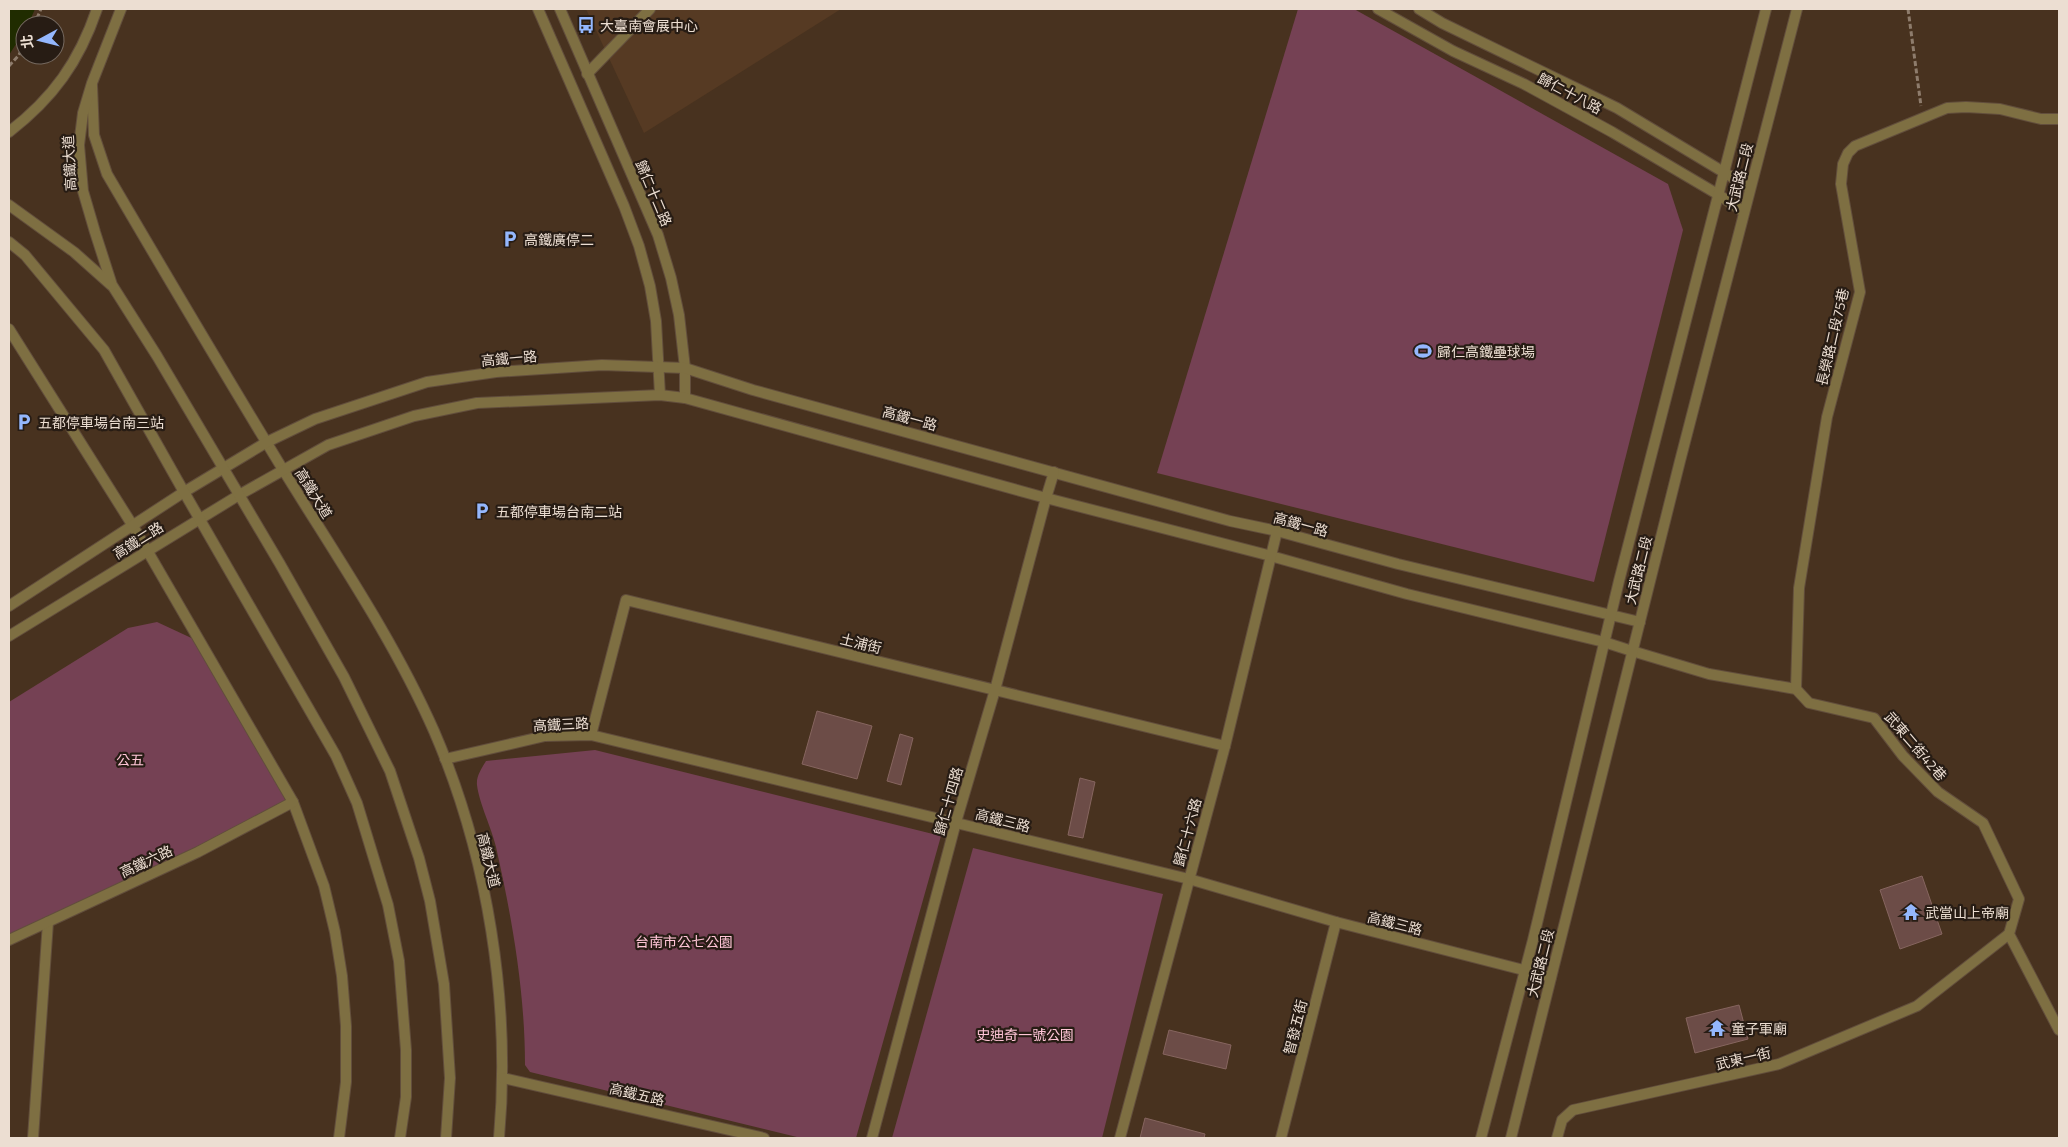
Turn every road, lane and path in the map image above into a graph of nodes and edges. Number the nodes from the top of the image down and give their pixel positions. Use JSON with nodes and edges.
{"nodes":[{"id":1,"x":97,"y":9,"type":"edge"},
{"id":2,"x":121,"y":9,"type":"edge"},
{"id":3,"x":538,"y":9,"type":"edge"},
{"id":4,"x":560,"y":9,"type":"edge"},
{"id":5,"x":650,"y":9,"type":"edge"},
{"id":6,"x":1378,"y":9,"type":"edge"},
{"id":7,"x":1418,"y":9,"type":"edge"},
{"id":8,"x":1766,"y":9,"type":"edge"},
{"id":9,"x":1797,"y":9,"type":"edge"},
{"id":10,"x":1908,"y":9,"type":"edge"},
{"id":11,"x":587,"y":74,"type":"junction"},
{"id":12,"x":92,"y":83,"type":"junction"},
{"id":13,"x":1923,"y":119,"type":"junction"},
{"id":14,"x":2059,"y":119,"type":"edge"},
{"id":15,"x":9,"y":132,"type":"edge"},
{"id":16,"x":1725,"y":173,"type":"junction"},
{"id":17,"x":1750,"y":188,"type":"junction"},
{"id":18,"x":1719,"y":195,"type":"junction"},
{"id":19,"x":9,"y":205,"type":"edge"},
{"id":20,"x":1744,"y":212,"type":"junction"},
{"id":21,"x":9,"y":242,"type":"edge"},
{"id":22,"x":112,"y":285,"type":"junction"},
{"id":23,"x":9,"y":329,"type":"edge"},
{"id":24,"x":660,"y":367,"type":"junction"},
{"id":25,"x":685,"y":368,"type":"junction"},
{"id":26,"x":660,"y":395,"type":"junction"},
{"id":27,"x":685,"y":398,"type":"junction"},
{"id":28,"x":267,"y":442,"type":"junction"},
{"id":29,"x":222,"y":468,"type":"junction"},
{"id":30,"x":283,"y":470,"type":"junction"},
{"id":31,"x":1054,"y":472,"type":"junction"},
{"id":32,"x":184,"y":492,"type":"junction"},
{"id":33,"x":239,"y":495,"type":"junction"},
{"id":34,"x":1046,"y":498,"type":"junction"},
{"id":35,"x":200,"y":519,"type":"junction"},
{"id":36,"x":132,"y":526,"type":"junction"},
{"id":37,"x":1277,"y":531,"type":"junction"},
{"id":38,"x":147,"y":551,"type":"junction"},
{"id":39,"x":1271,"y":556,"type":"junction"},
{"id":40,"x":9,"y":606,"type":"edge"},
{"id":41,"x":1611,"y":614,"type":"junction"},
{"id":42,"x":1640,"y":622,"type":"junction"},
{"id":43,"x":9,"y":636,"type":"edge"},
{"id":44,"x":1604,"y":642,"type":"junction"},
{"id":45,"x":1632,"y":652,"type":"junction"},
{"id":46,"x":1796,"y":689,"type":"junction"},
{"id":47,"x":995,"y":690,"type":"junction"},
{"id":48,"x":591,"y":734,"type":"junction"},
{"id":49,"x":1225,"y":746,"type":"junction"},
{"id":50,"x":445,"y":759,"type":"junction"},
{"id":51,"x":293,"y":802,"type":"junction"},
{"id":52,"x":956,"y":822,"type":"junction"},
{"id":53,"x":1189,"y":880,"type":"junction"},
{"id":54,"x":48,"y":922,"type":"junction"},
{"id":55,"x":1336,"y":922,"type":"junction"},
{"id":56,"x":2009,"y":934,"type":"junction"},
{"id":57,"x":9,"y":940,"type":"edge"},
{"id":58,"x":1525,"y":970,"type":"junction"},
{"id":59,"x":1551,"y":977,"type":"junction"},
{"id":60,"x":2059,"y":1030,"type":"edge"},
{"id":61,"x":503,"y":1078,"type":"junction"},
{"id":62,"x":720,"y":1127,"type":"junction"},
{"id":63,"x":33,"y":1138,"type":"edge"},
{"id":64,"x":339,"y":1138,"type":"edge"},
{"id":65,"x":400,"y":1138,"type":"edge"},
{"id":66,"x":446,"y":1138,"type":"edge"},
{"id":67,"x":499,"y":1138,"type":"edge"},
{"id":68,"x":717,"y":1138,"type":"edge"},
{"id":69,"x":764,"y":1138,"type":"edge"},
{"id":70,"x":872,"y":1138,"type":"edge"},
{"id":71,"x":1120,"y":1138,"type":"edge"},
{"id":72,"x":1281,"y":1138,"type":"edge"},
{"id":73,"x":1481,"y":1138,"type":"edge"},
{"id":74,"x":1511,"y":1138,"type":"edge"},
{"id":75,"x":1558,"y":1138,"type":"edge"}],
"edges":[{"from":1,"to":15,"type":"street"},
{"from":2,"to":12,"type":"street"},
{"from":3,"to":24,"type":"street"},
{"from":4,"to":11,"type":"street","name":"歸仁十二路"},
{"from":5,"to":11,"type":"street"},
{"from":6,"to":18,"type":"street","name":"歸仁十八路"},
{"from":7,"to":16,"type":"street","name":"歸仁十八路"},
{"from":8,"to":16,"type":"street","name":"大武路二段"},
{"from":9,"to":17,"type":"street","name":"大武路二段"},
{"from":10,"to":13,"type":"path"},
{"from":11,"to":25,"type":"street","name":"歸仁十二路"},
{"from":12,"to":22,"type":"street","name":"高鐵大道"},
{"from":12,"to":28,"type":"street","name":"高鐵大道"},
{"from":13,"to":14,"type":"street","name":"長榮路二段75巷"},
{"from":13,"to":46,"type":"street","name":"長榮路二段75巷"},
{"from":16,"to":17,"type":"street","name":"歸仁十八路"},
{"from":16,"to":18,"type":"street","name":"大武路二段"},
{"from":17,"to":20,"type":"street","name":"大武路二段"},
{"from":18,"to":20,"type":"street","name":"歸仁十八路"},
{"from":18,"to":41,"type":"street","name":"大武路二段"},
{"from":19,"to":22,"type":"street","name":"高鐵大道"},
{"from":20,"to":42,"type":"street","name":"大武路二段"},
{"from":21,"to":32,"type":"street"},
{"from":22,"to":29,"type":"street","name":"高鐵大道"},
{"from":23,"to":36,"type":"street"},
{"from":24,"to":25,"type":"street","name":"高鐵一路"},
{"from":24,"to":26,"type":"street"},
{"from":24,"to":28,"type":"street","name":"高鐵一路"},
{"from":25,"to":27,"type":"street","name":"歸仁十二路"},
{"from":25,"to":31,"type":"street","name":"高鐵一路"},
{"from":26,"to":27,"type":"street"},
{"from":26,"to":30,"type":"street"},
{"from":27,"to":34,"type":"street"},
{"from":28,"to":29,"type":"street","name":"高鐵一路"},
{"from":28,"to":30,"type":"street","name":"高鐵大道"},
{"from":29,"to":32,"type":"street","name":"高鐵一路"},
{"from":29,"to":33,"type":"street","name":"高鐵大道"},
{"from":30,"to":33,"type":"street","name":"高鐵二路"},
{"from":30,"to":50,"type":"street","name":"高鐵大道"},
{"from":31,"to":34,"type":"street","name":"歸仁十四路"},
{"from":31,"to":37,"type":"street","name":"高鐵一路"},
{"from":32,"to":35,"type":"street"},
{"from":32,"to":36,"type":"street","name":"高鐵二路"},
{"from":33,"to":35,"type":"street","name":"高鐵二路"},
{"from":33,"to":66,"type":"street","name":"高鐵大道"},
{"from":34,"to":39,"type":"street"},
{"from":34,"to":47,"type":"street","name":"歸仁十四路"},
{"from":35,"to":38,"type":"street","name":"高鐵二路"},
{"from":35,"to":65,"type":"street"},
{"from":36,"to":38,"type":"street"},
{"from":36,"to":40,"type":"street","name":"高鐵二路"},
{"from":37,"to":39,"type":"street","name":"歸仁十六路"},
{"from":37,"to":41,"type":"street","name":"高鐵一路"},
{"from":38,"to":43,"type":"street","name":"高鐵二路"},
{"from":38,"to":51,"type":"street"},
{"from":39,"to":44,"type":"street"},
{"from":39,"to":49,"type":"street","name":"歸仁十六路"},
{"from":41,"to":42,"type":"street","name":"高鐵一路"},
{"from":41,"to":44,"type":"street","name":"大武路二段"},
{"from":42,"to":45,"type":"street","name":"大武路二段"},
{"from":44,"to":45,"type":"street"},
{"from":44,"to":58,"type":"street","name":"大武路二段"},
{"from":45,"to":46,"type":"street","name":"武東二街42巷"},
{"from":45,"to":59,"type":"street","name":"大武路二段"},
{"from":46,"to":56,"type":"street","name":"武東二街42巷"},
{"from":47,"to":48,"type":"street","name":"土浦街"},
{"from":47,"to":49,"type":"street","name":"土浦街"},
{"from":47,"to":52,"type":"street","name":"歸仁十四路"},
{"from":48,"to":50,"type":"street","name":"高鐵三路"},
{"from":48,"to":52,"type":"street","name":"高鐵三路"},
{"from":49,"to":53,"type":"street","name":"歸仁十六路"},
{"from":50,"to":61,"type":"street","name":"高鐵大道"},
{"from":51,"to":54,"type":"street","name":"高鐵六路"},
{"from":51,"to":64,"type":"street"},
{"from":52,"to":53,"type":"street","name":"高鐵三路"},
{"from":52,"to":70,"type":"street","name":"歸仁十四路"},
{"from":53,"to":55,"type":"street","name":"高鐵三路"},
{"from":53,"to":71,"type":"street","name":"歸仁十六路"},
{"from":54,"to":57,"type":"street","name":"高鐵六路"},
{"from":54,"to":63,"type":"street"},
{"from":55,"to":58,"type":"street","name":"高鐵三路"},
{"from":55,"to":72,"type":"street","name":"智發五街"},
{"from":56,"to":60,"type":"street"},
{"from":56,"to":75,"type":"street","name":"武東一街"},
{"from":58,"to":59,"type":"street","name":"高鐵三路"},
{"from":58,"to":73,"type":"street","name":"大武路二段"},
{"from":59,"to":74,"type":"street","name":"大武路二段"},
{"from":61,"to":62,"type":"street","name":"高鐵五路"},
{"from":61,"to":67,"type":"street","name":"高鐵大道"},
{"from":62,"to":68,"type":"street"},
{"from":62,"to":69,"type":"street","name":"高鐵五路"}]}
